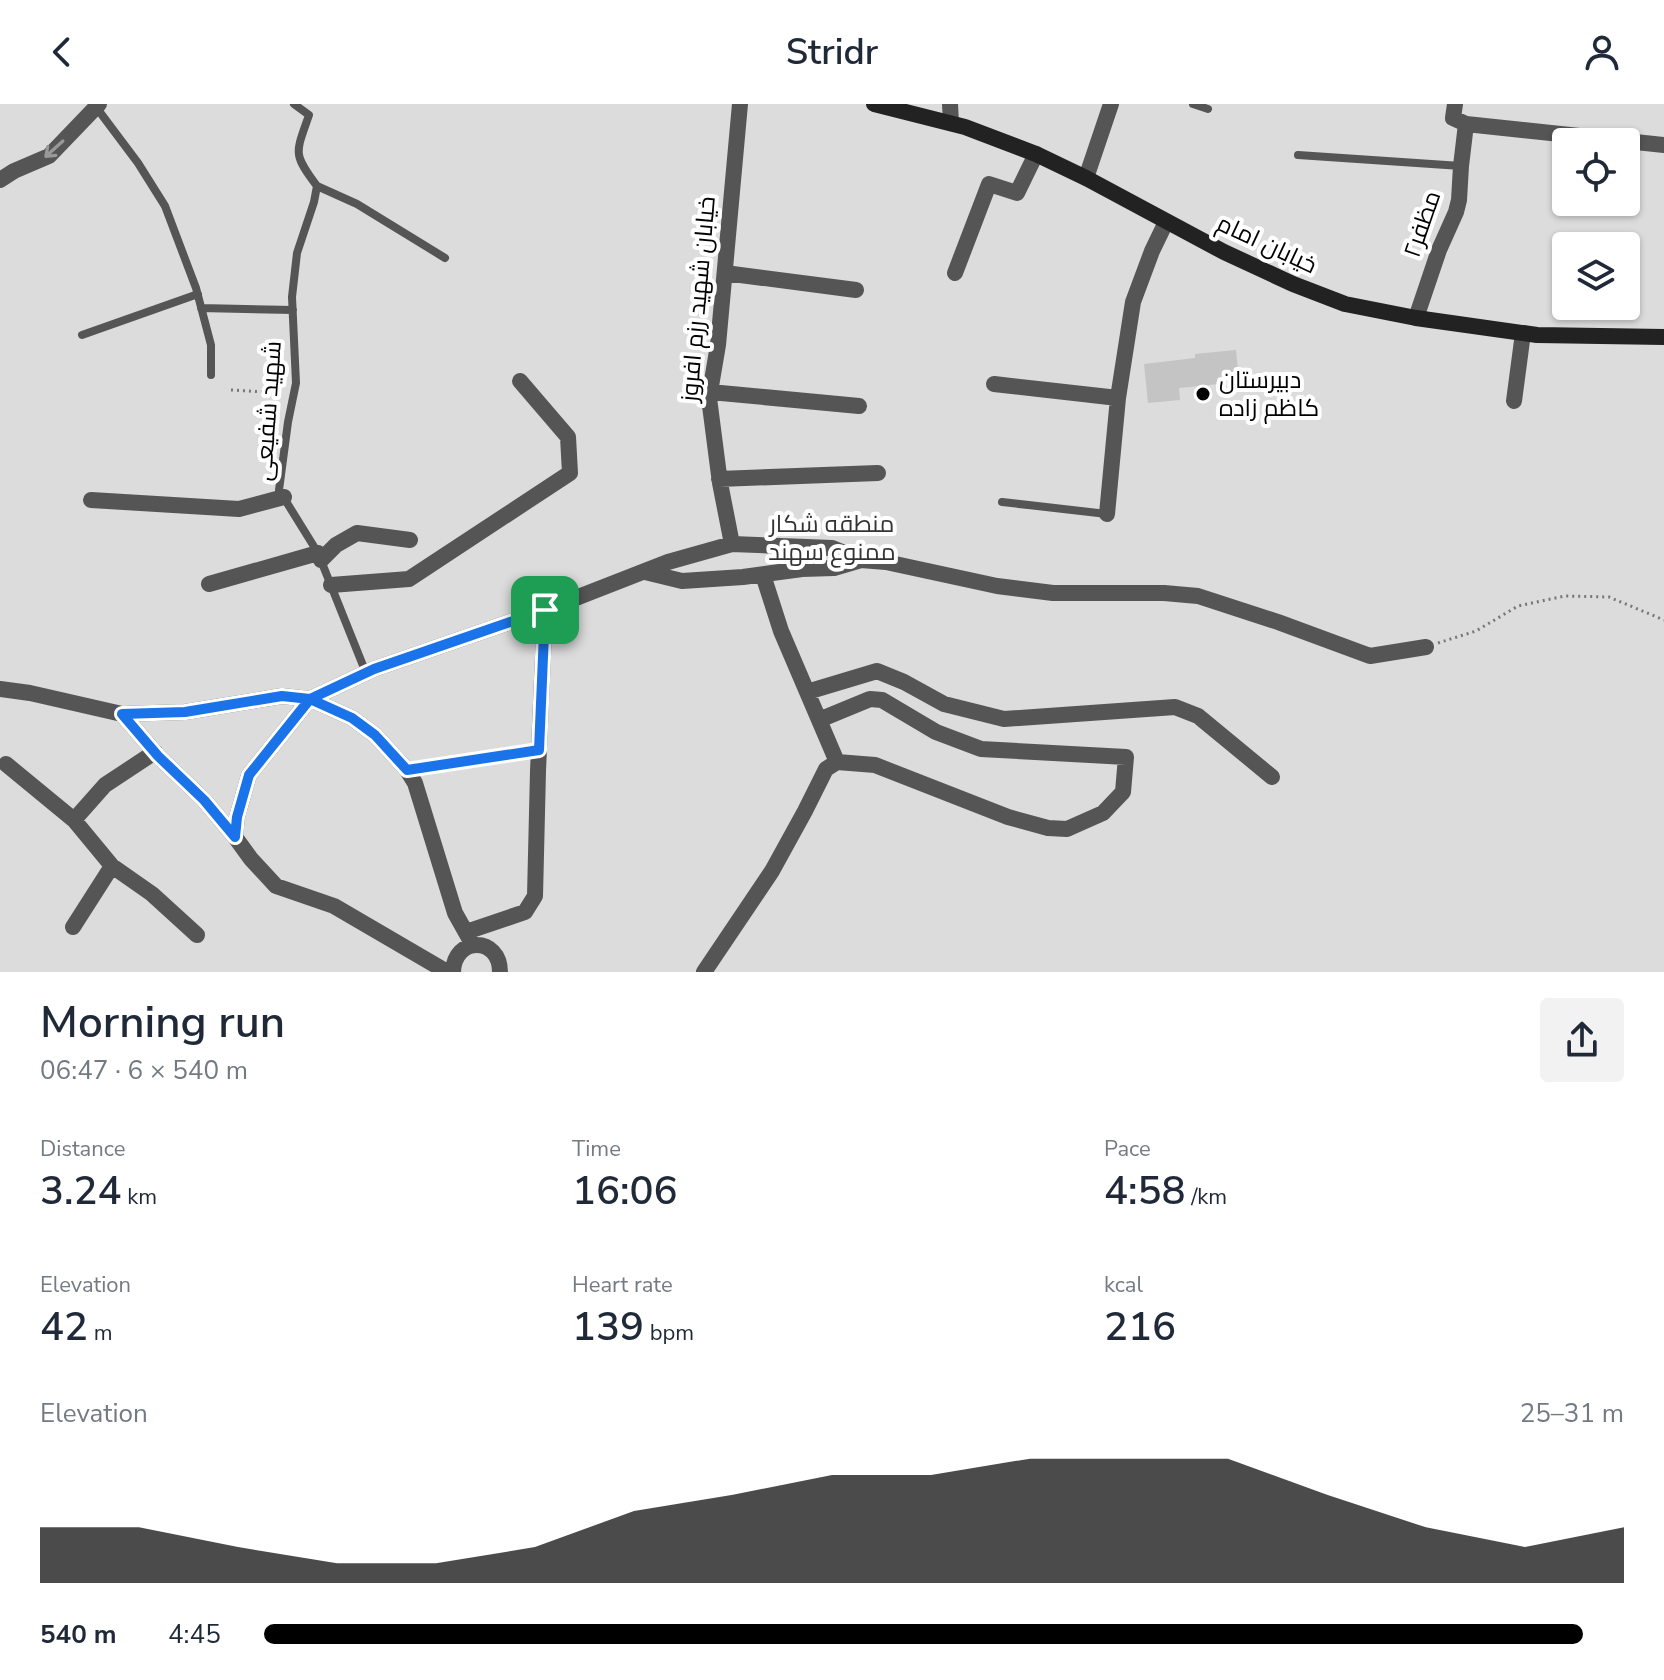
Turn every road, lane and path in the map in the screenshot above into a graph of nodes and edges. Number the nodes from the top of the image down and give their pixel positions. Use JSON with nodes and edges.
{"nodes":[{"id":1,"x":294,"y":104,"type":"edge"},
{"id":2,"x":740,"y":104,"type":"edge"},
{"id":3,"x":874,"y":104,"type":"edge"},
{"id":4,"x":950,"y":104,"type":"edge"},
{"id":5,"x":1111,"y":104,"type":"edge"},
{"id":6,"x":1193,"y":104,"type":"edge"},
{"id":7,"x":1455,"y":104,"type":"edge"},
{"id":8,"x":96,"y":105,"type":"edge"},
{"id":9,"x":1208,"y":109,"type":"dead end"},
{"id":10,"x":951,"y":123,"type":"junction"},
{"id":11,"x":1466,"y":124,"type":"junction"},
{"id":12,"x":1664,"y":145,"type":"edge"},
{"id":13,"x":1036,"y":154,"type":"junction"},
{"id":14,"x":1298,"y":155,"type":"dead end"},
{"id":15,"x":1461,"y":166,"type":"junction"},
{"id":16,"x":1086,"y":178,"type":"junction"},
{"id":17,"x":0,"y":180,"type":"edge"},
{"id":18,"x":317,"y":186,"type":"junction"},
{"id":19,"x":1166,"y":222,"type":"junction"},
{"id":20,"x":445,"y":258,"type":"dead end"},
{"id":21,"x":725,"y":273,"type":"junction"},
{"id":22,"x":955,"y":273,"type":"dead end"},
{"id":23,"x":856,"y":290,"type":"dead end"},
{"id":24,"x":198,"y":294,"type":"junction"},
{"id":25,"x":201,"y":308,"type":"junction"},
{"id":26,"x":293,"y":310,"type":"junction"},
{"id":27,"x":1416,"y":318,"type":"junction"},
{"id":28,"x":1523,"y":333,"type":"junction"},
{"id":29,"x":82,"y":335,"type":"dead end"},
{"id":30,"x":1664,"y":337,"type":"edge"},
{"id":31,"x":211,"y":375,"type":"dead end"},
{"id":32,"x":520,"y":381,"type":"dead end"},
{"id":33,"x":994,"y":384,"type":"dead end"},
{"id":34,"x":231,"y":390,"type":"dead end"},
{"id":35,"x":710,"y":392,"type":"junction"},
{"id":36,"x":294,"y":394,"type":"junction"},
{"id":37,"x":1118,"y":398,"type":"junction"},
{"id":38,"x":1514,"y":401,"type":"dead end"},
{"id":39,"x":859,"y":406,"type":"dead end"},
{"id":40,"x":878,"y":473,"type":"dead end"},
{"id":41,"x":719,"y":479,"type":"junction"},
{"id":42,"x":284,"y":497,"type":"junction"},
{"id":43,"x":91,"y":500,"type":"dead end"},
{"id":44,"x":1002,"y":502,"type":"dead end"},
{"id":45,"x":1107,"y":514,"type":"joint"},
{"id":46,"x":410,"y":540,"type":"dead end"},
{"id":47,"x":732,"y":544,"type":"junction"},
{"id":48,"x":319,"y":557,"type":"junction"},
{"id":49,"x":861,"y":560,"type":"junction"},
{"id":50,"x":645,"y":572,"type":"junction"},
{"id":51,"x":763,"y":575,"type":"junction"},
{"id":52,"x":209,"y":584,"type":"dead end"},
{"id":53,"x":331,"y":585,"type":"junction"},
{"id":54,"x":545,"y":610,"type":"junction"},
{"id":55,"x":1664,"y":620,"type":"edge"},
{"id":56,"x":1426,"y":647,"type":"joint"},
{"id":57,"x":366,"y":673,"type":"junction"},
{"id":58,"x":0,"y":689,"type":"edge"},
{"id":59,"x":807,"y":692,"type":"junction"},
{"id":60,"x":310,"y":699,"type":"junction"},
{"id":61,"x":122,"y":714,"type":"junction"},
{"id":62,"x":819,"y":720,"type":"junction"},
{"id":63,"x":539,"y":750,"type":"junction"},
{"id":64,"x":155,"y":752,"type":"junction"},
{"id":65,"x":837,"y":762,"type":"junction"},
{"id":66,"x":6,"y":764,"type":"dead end"},
{"id":67,"x":407,"y":770,"type":"junction"},
{"id":68,"x":1272,"y":777,"type":"dead end"},
{"id":69,"x":74,"y":820,"type":"junction"},
{"id":70,"x":235,"y":837,"type":"junction"},
{"id":71,"x":112,"y":866,"type":"junction"},
{"id":72,"x":73,"y":927,"type":"dead end"},
{"id":73,"x":197,"y":935,"type":"dead end"},
{"id":74,"x":469,"y":939,"type":"junction"},
{"id":75,"x":504,"y":970,"type":"edge"},
{"id":76,"x":450,"y":972,"type":"edge"},
{"id":77,"x":704,"y":972,"type":"edge"}],
"edges":[{"from":1,"to":18,"type":"lane"},
{"from":2,"to":21,"type":"street","name":"خیابان شهید رزم افروز"},
{"from":3,"to":10,"type":"street","name":"خیابان امام"},
{"from":4,"to":10,"type":"street"},
{"from":5,"to":16,"type":"street"},
{"from":6,"to":9,"type":"lane"},
{"from":7,"to":11,"type":"street"},
{"from":8,"to":17,"type":"street","one_way":true},
{"from":8,"to":24,"type":"lane"},
{"from":10,"to":13,"type":"street","name":"خیابان امام"},
{"from":11,"to":12,"type":"street"},
{"from":11,"to":15,"type":"street","name":"مظفر۲"},
{"from":13,"to":16,"type":"street","name":"خیابان امام"},
{"from":13,"to":22,"type":"street"},
{"from":14,"to":15,"type":"lane"},
{"from":15,"to":27,"type":"street","name":"مظفر۲"},
{"from":16,"to":19,"type":"street","name":"خیابان امام"},
{"from":18,"to":20,"type":"lane"},
{"from":18,"to":26,"type":"lane","name":"شهید شفیعی"},
{"from":19,"to":27,"type":"street","name":"خیابان امام"},
{"from":19,"to":37,"type":"street"},
{"from":21,"to":23,"type":"street"},
{"from":21,"to":35,"type":"street","name":"خیابان شهید رزم افروز"},
{"from":24,"to":25,"type":"lane"},
{"from":24,"to":29,"type":"lane"},
{"from":25,"to":26,"type":"lane"},
{"from":25,"to":31,"type":"lane"},
{"from":26,"to":36,"type":"lane","name":"شهید شفیعی"},
{"from":27,"to":28,"type":"street","name":"خیابان امام"},
{"from":28,"to":30,"type":"street","name":"خیابان امام"},
{"from":28,"to":38,"type":"street"},
{"from":32,"to":53,"type":"street"},
{"from":33,"to":37,"type":"street"},
{"from":34,"to":36,"type":"path"},
{"from":35,"to":39,"type":"street"},
{"from":35,"to":41,"type":"street","name":"خیابان شهید رزم افروز"},
{"from":36,"to":42,"type":"lane","name":"شهید شفیعی"},
{"from":37,"to":45,"type":"street"},
{"from":40,"to":41,"type":"street"},
{"from":41,"to":47,"type":"street","name":"خیابان شهید رزم افروز"},
{"from":42,"to":43,"type":"street"},
{"from":42,"to":48,"type":"lane","name":"شهید شفیعی"},
{"from":44,"to":45,"type":"lane"},
{"from":46,"to":48,"type":"street"},
{"from":47,"to":49,"type":"street"},
{"from":47,"to":50,"type":"street"},
{"from":48,"to":52,"type":"street"},
{"from":48,"to":53,"type":"lane","name":"شهید شفیعی"},
{"from":49,"to":51,"type":"street"},
{"from":49,"to":56,"type":"street"},
{"from":50,"to":51,"type":"street"},
{"from":50,"to":54,"type":"street"},
{"from":51,"to":59,"type":"street"},
{"from":53,"to":57,"type":"lane","name":"شهید شفیعی"},
{"from":54,"to":57,"type":"street"},
{"from":54,"to":63,"type":"street"},
{"from":55,"to":56,"type":"path"},
{"from":57,"to":60,"type":"street"},
{"from":58,"to":61,"type":"street"},
{"from":59,"to":62,"type":"street"},
{"from":59,"to":68,"type":"street"},
{"from":60,"to":61,"type":"street"},
{"from":60,"to":67,"type":"street"},
{"from":60,"to":70,"type":"street"},
{"from":61,"to":64,"type":"street"},
{"from":62,"to":65,"type":"street"},
{"from":62,"to":65,"type":"street"},
{"from":63,"to":67,"type":"lane"},
{"from":63,"to":74,"type":"street"},
{"from":64,"to":69,"type":"street"},
{"from":64,"to":70,"type":"street"},
{"from":65,"to":77,"type":"street"},
{"from":66,"to":69,"type":"street"},
{"from":67,"to":74,"type":"street"},
{"from":69,"to":71,"type":"street"},
{"from":70,"to":76,"type":"street"},
{"from":71,"to":72,"type":"street"},
{"from":71,"to":73,"type":"street"},
{"from":74,"to":75,"type":"street"},
{"from":74,"to":76,"type":"street"}]}
